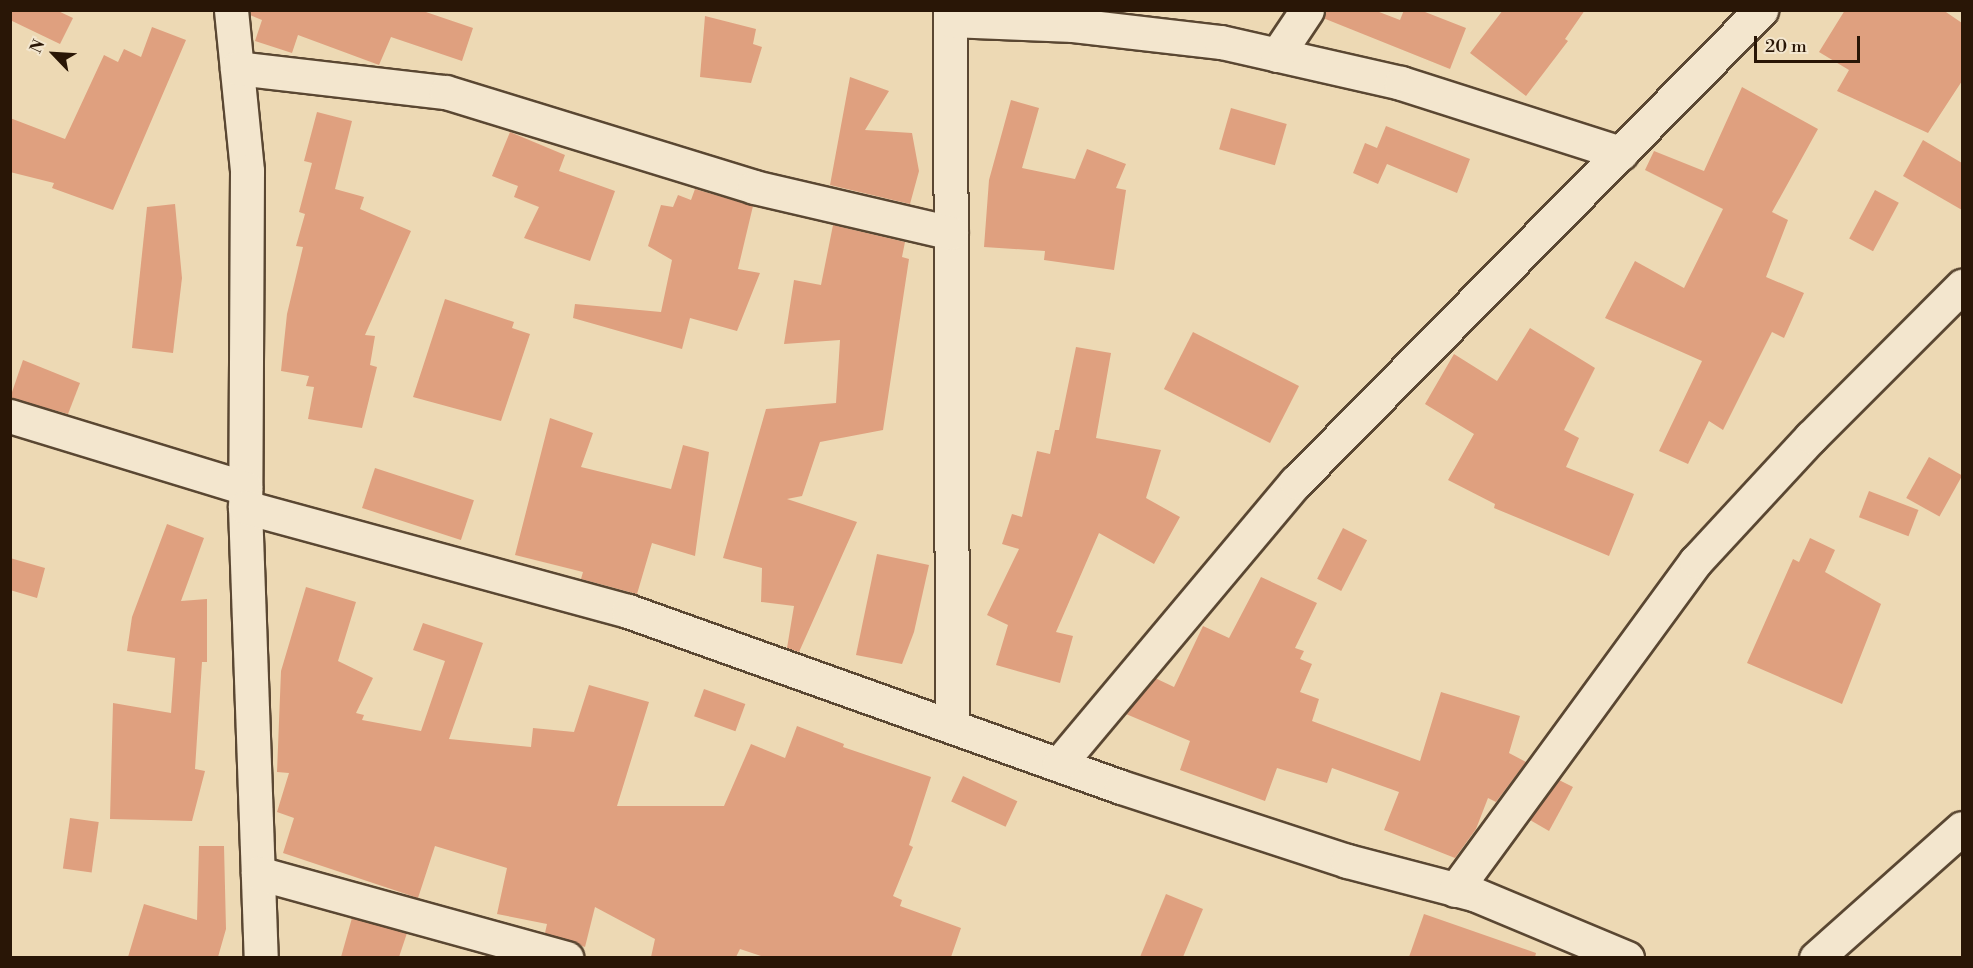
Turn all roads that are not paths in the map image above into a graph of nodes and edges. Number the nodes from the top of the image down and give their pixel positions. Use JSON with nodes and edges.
{"nodes":[{"id":1,"x":231,"y":10,"type":"edge"},
{"id":2,"x":1307,"y":10,"type":"edge"},
{"id":3,"x":1761,"y":10,"type":"edge"},
{"id":4,"x":950,"y":15,"type":"edge"},
{"id":5,"x":1277,"y":55,"type":"junction"},
{"id":6,"x":237,"y":68,"type":"junction"},
{"id":7,"x":1621,"y":153,"type":"junction"},
{"id":8,"x":951,"y":233,"type":"junction"},
{"id":9,"x":1962,"y":286,"type":"edge"},
{"id":10,"x":10,"y":416,"type":"edge"},
{"id":11,"x":245,"y":498,"type":"junction"},
{"id":12,"x":952,"y":726,"type":"junction"},
{"id":13,"x":1059,"y":764,"type":"junction"},
{"id":14,"x":1962,"y":828,"type":"edge"},
{"id":15,"x":258,"y":873,"type":"junction"},
{"id":16,"x":1455,"y":890,"type":"junction"},
{"id":17,"x":261,"y":957,"type":"edge"},
{"id":18,"x":566,"y":957,"type":"edge"},
{"id":19,"x":1627,"y":957,"type":"edge"},
{"id":20,"x":1816,"y":957,"type":"edge"}],
"edges":[{"from":1,"to":6,"type":"street"},
{"from":2,"to":5,"type":"street"},
{"from":3,"to":7,"type":"street"},
{"from":4,"to":5,"type":"street"},
{"from":4,"to":8,"type":"street"},
{"from":5,"to":7,"type":"street"},
{"from":6,"to":8,"type":"street"},
{"from":6,"to":11,"type":"street"},
{"from":7,"to":13,"type":"street"},
{"from":8,"to":12,"type":"street"},
{"from":9,"to":16,"type":"street"},
{"from":10,"to":11,"type":"street"},
{"from":11,"to":12,"type":"street"},
{"from":11,"to":15,"type":"street"},
{"from":12,"to":13,"type":"street"},
{"from":13,"to":16,"type":"street"},
{"from":14,"to":20,"type":"street"},
{"from":15,"to":17,"type":"street"},
{"from":15,"to":18,"type":"street"},
{"from":16,"to":19,"type":"street"}]}
